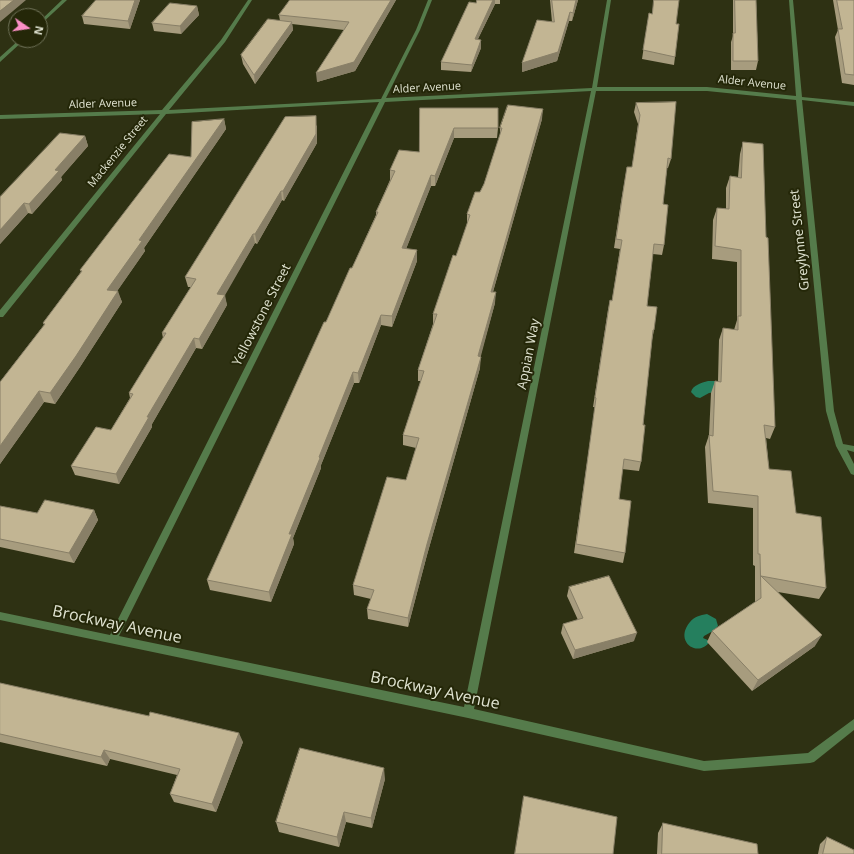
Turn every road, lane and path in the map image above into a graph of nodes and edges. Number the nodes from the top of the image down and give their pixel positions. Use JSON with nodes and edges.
{"nodes":[{"id":1,"x":65,"y":0,"type":"edge"},
{"id":2,"x":250,"y":0,"type":"edge"},
{"id":3,"x":430,"y":0,"type":"edge"},
{"id":4,"x":609,"y":0,"type":"edge"},
{"id":5,"x":791,"y":0,"type":"edge"},
{"id":6,"x":48,"y":16,"type":"edge"},
{"id":7,"x":13,"y":48,"type":"edge"},
{"id":8,"x":0,"y":60,"type":"edge"},
{"id":9,"x":594,"y":89,"type":"junction"},
{"id":10,"x":799,"y":98,"type":"junction"},
{"id":11,"x":384,"y":100,"type":"junction"},
{"id":12,"x":854,"y":104,"type":"edge"},
{"id":13,"x":164,"y":112,"type":"junction"},
{"id":14,"x":0,"y":117,"type":"edge"},
{"id":15,"x":0,"y":315,"type":"edge"},
{"id":16,"x":840,"y":446,"type":"junction"},
{"id":17,"x":854,"y":449,"type":"edge"},
{"id":18,"x":854,"y":472,"type":"edge"},
{"id":19,"x":0,"y":616,"type":"edge"},
{"id":20,"x":113,"y":639,"type":"junction"},
{"id":21,"x":468,"y":713,"type":"junction"},
{"id":22,"x":854,"y":724,"type":"edge"}],
"edges":[{"from":1,"to":6,"type":"street"},
{"from":2,"to":13,"type":"street","name":"Mackenzie Street"},
{"from":3,"to":11,"type":"street","name":"Yellowstone Street"},
{"from":4,"to":9,"type":"street","name":"Appian Way"},
{"from":5,"to":10,"type":"street","name":"Greylynne Street"},
{"from":7,"to":8,"type":"street"},
{"from":9,"to":10,"type":"street","name":"Alder Avenue"},
{"from":9,"to":11,"type":"street","name":"Alder Avenue"},
{"from":9,"to":21,"type":"street","name":"Appian Way"},
{"from":10,"to":12,"type":"street","name":"Alder Avenue"},
{"from":10,"to":16,"type":"street","name":"Greylynne Street"},
{"from":11,"to":13,"type":"street","name":"Alder Avenue"},
{"from":11,"to":20,"type":"street","name":"Yellowstone Street"},
{"from":13,"to":14,"type":"street","name":"Alder Avenue"},
{"from":13,"to":15,"type":"street","name":"Mackenzie Street"},
{"from":16,"to":17,"type":"street"},
{"from":16,"to":18,"type":"street","name":"Greylynne Street"},
{"from":19,"to":20,"type":"street","name":"Brockway Avenue"},
{"from":20,"to":21,"type":"street","name":"Brockway Avenue"},
{"from":21,"to":22,"type":"street","name":"Brockway Avenue"}]}
